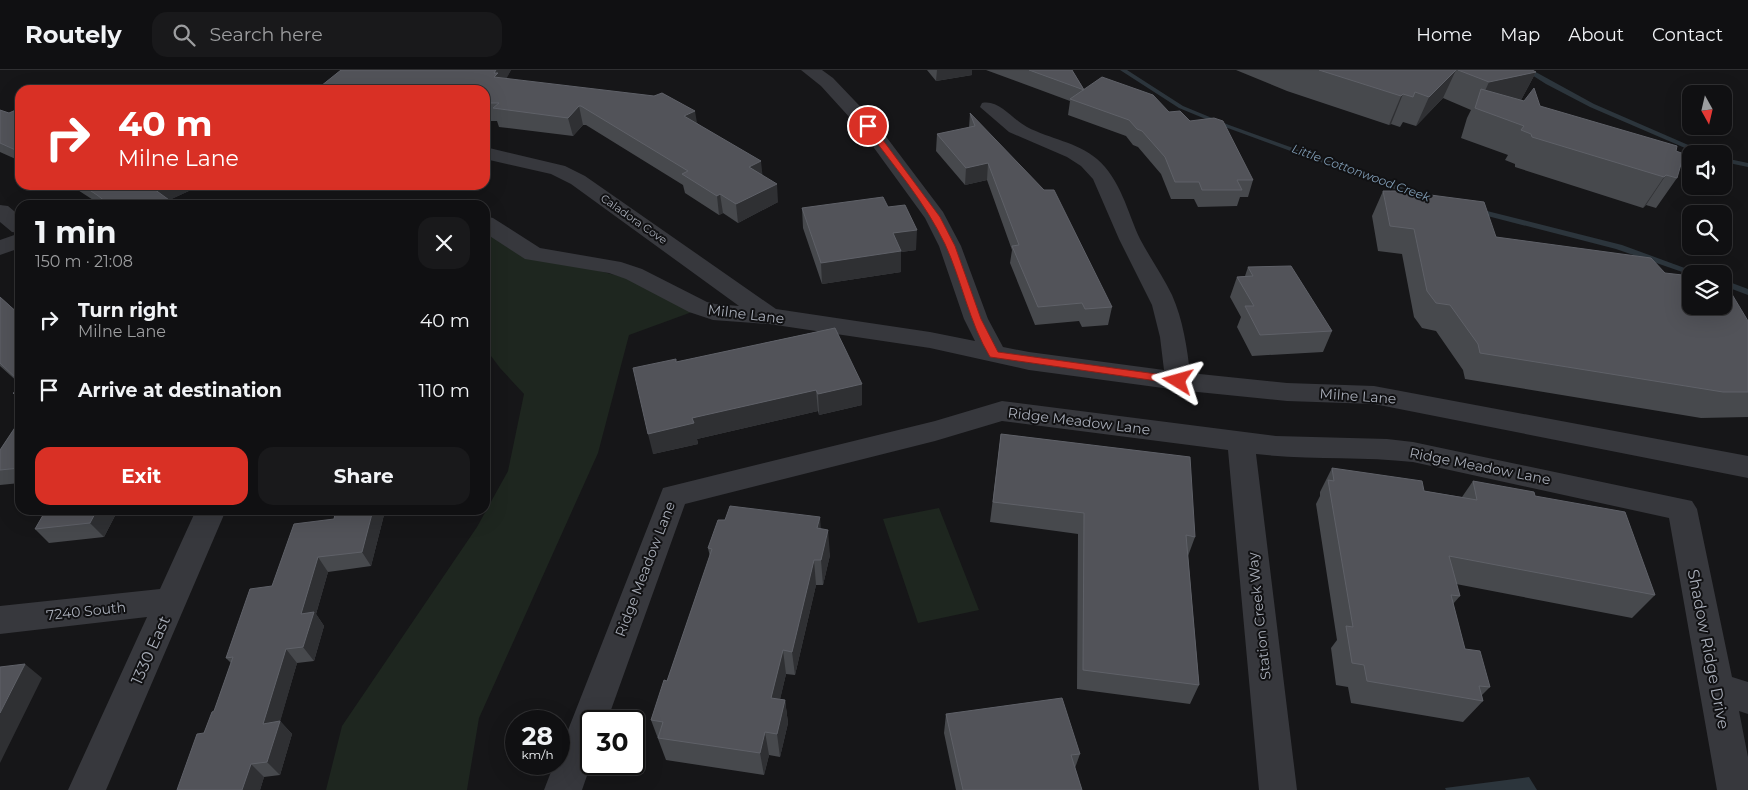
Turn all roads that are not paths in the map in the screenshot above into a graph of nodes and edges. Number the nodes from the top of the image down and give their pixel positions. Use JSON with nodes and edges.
{"nodes":[{"id":1,"x":810,"y":70,"type":"edge"},
{"id":2,"x":989,"y":107,"type":"dead end"},
{"id":3,"x":490,"y":154,"type":"edge"},
{"id":4,"x":0,"y":212,"type":"edge"},
{"id":5,"x":15,"y":223,"type":"edge"},
{"id":6,"x":490,"y":227,"type":"edge"},
{"id":7,"x":15,"y":242,"type":"edge"},
{"id":8,"x":0,"y":248,"type":"edge"},
{"id":9,"x":769,"y":316,"type":"junction"},
{"id":10,"x":994,"y":355,"type":"junction"},
{"id":11,"x":1178,"y":381,"type":"junction"},
{"id":12,"x":1241,"y":442,"type":"junction"},
{"id":13,"x":1748,"y":467,"type":"edge"},
{"id":14,"x":1682,"y":509,"type":"joint"},
{"id":15,"x":209,"y":515,"type":"edge"},
{"id":16,"x":172,"y":601,"type":"junction"},
{"id":17,"x":0,"y":620,"type":"edge"},
{"id":18,"x":1732,"y":694,"type":"edge"},
{"id":19,"x":1737,"y":737,"type":"edge"},
{"id":20,"x":87,"y":790,"type":"edge"},
{"id":21,"x":563,"y":790,"type":"edge"},
{"id":22,"x":1278,"y":790,"type":"edge"},
{"id":23,"x":1736,"y":790,"type":"edge"}],
"edges":[{"from":1,"to":10,"type":"street"},
{"from":2,"to":11,"type":"street"},
{"from":3,"to":9,"type":"street","name":"Caladora Cove"},
{"from":4,"to":5,"type":"street"},
{"from":6,"to":9,"type":"street","name":"Milne Lane"},
{"from":7,"to":8,"type":"street"},
{"from":9,"to":10,"type":"street","name":"Milne Lane"},
{"from":10,"to":11,"type":"street","name":"Milne Lane"},
{"from":11,"to":13,"type":"street","name":"Milne Lane"},
{"from":12,"to":14,"type":"street","name":"Ridge Meadow Lane"},
{"from":12,"to":21,"type":"street","name":"Ridge Meadow Lane"},
{"from":12,"to":22,"type":"street","name":"Station Creek Way"},
{"from":14,"to":18,"type":"street","name":"Shadow Ridge Drive"},
{"from":15,"to":16,"type":"street","name":"1330 East"},
{"from":16,"to":17,"type":"street","name":"7240 South"},
{"from":16,"to":20,"type":"street","name":"1330 East"},
{"from":18,"to":19,"type":"street","name":"Shadow Ridge Drive"},
{"from":19,"to":23,"type":"street","name":"Shadow Ridge Drive"}]}
